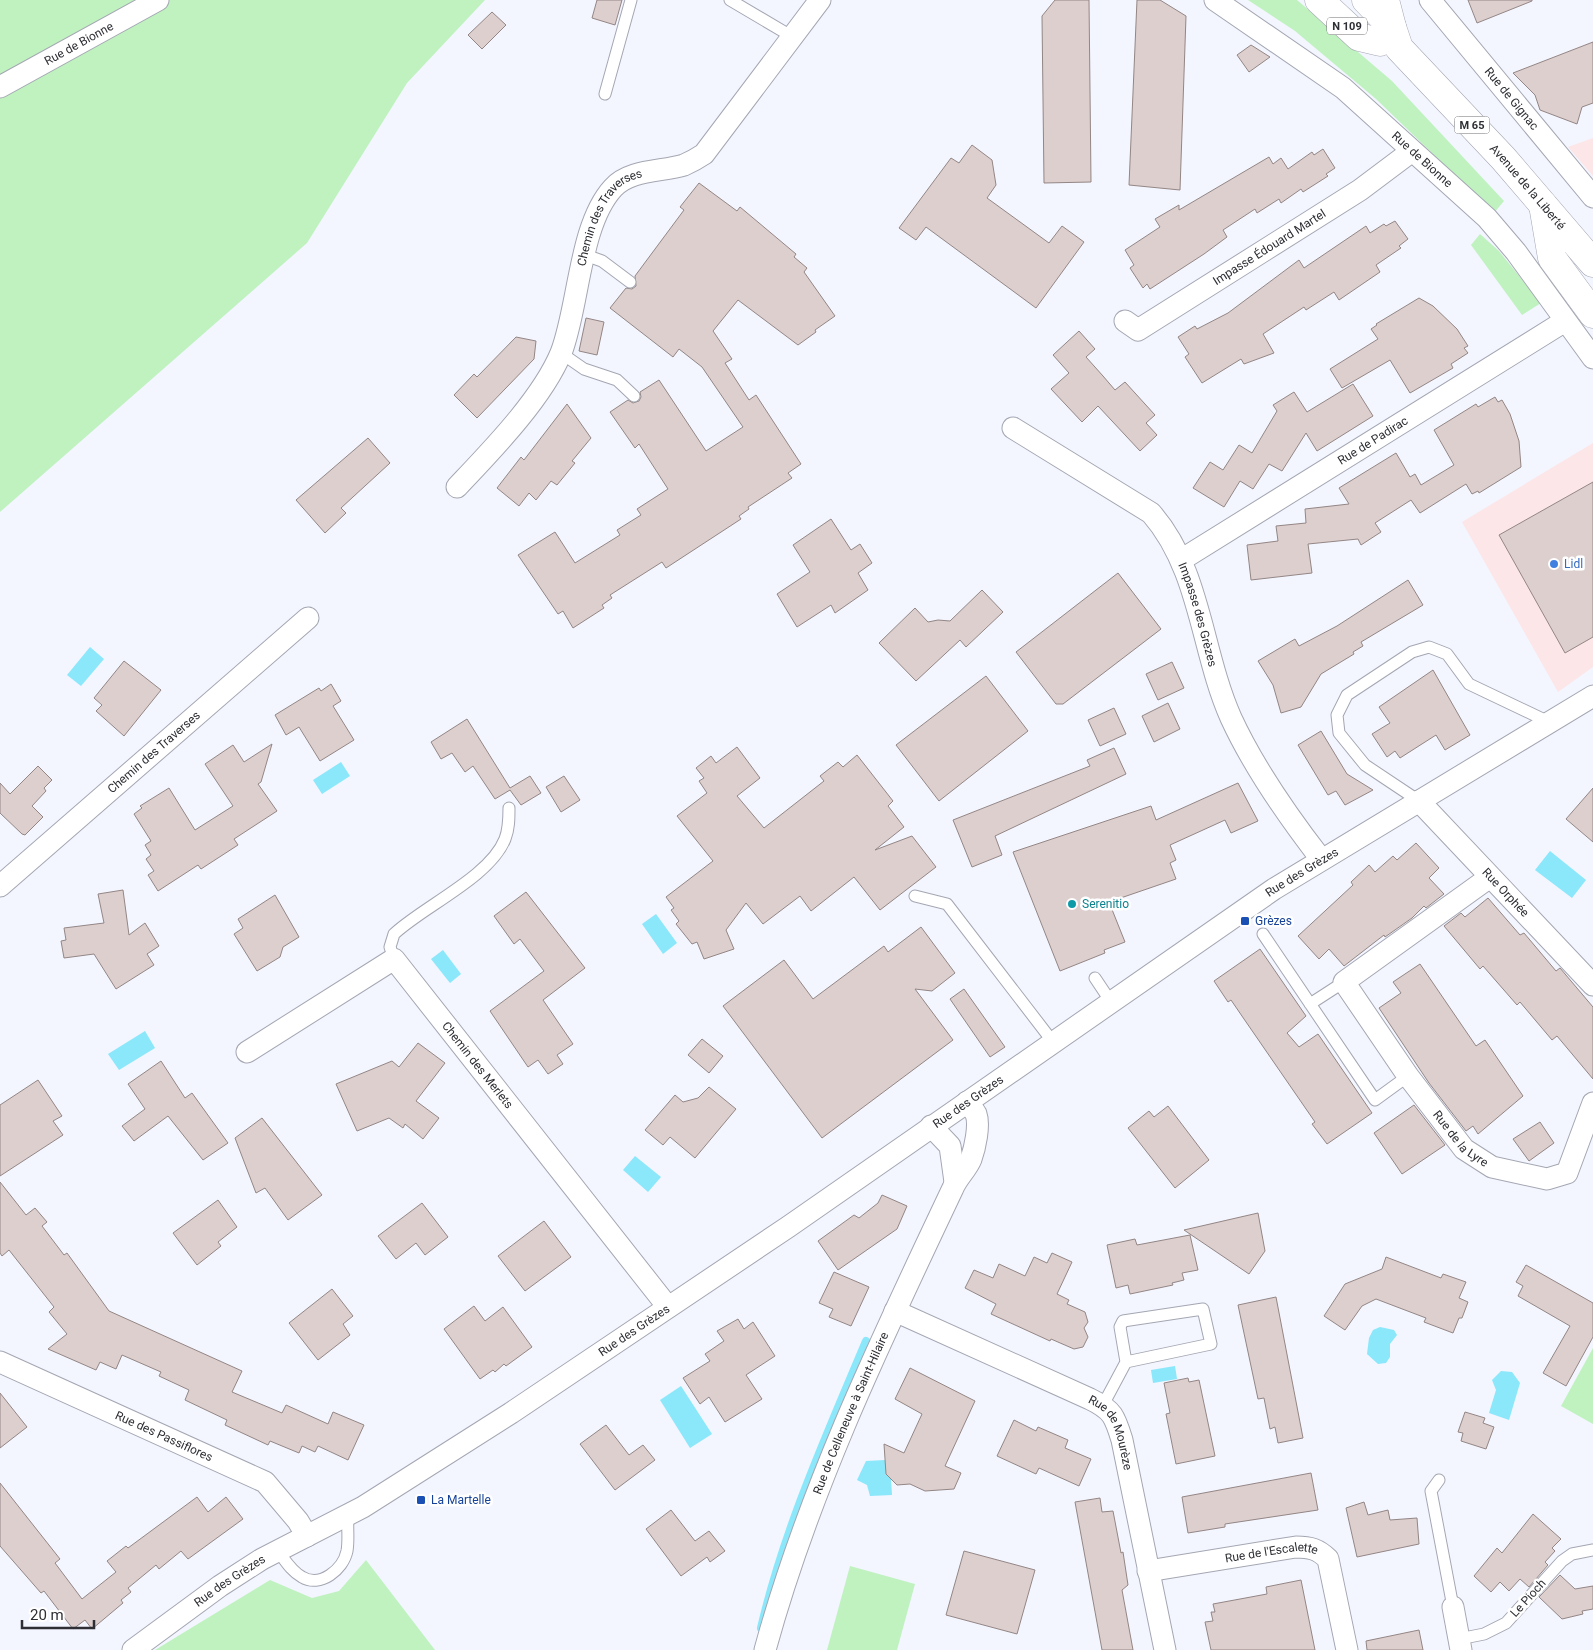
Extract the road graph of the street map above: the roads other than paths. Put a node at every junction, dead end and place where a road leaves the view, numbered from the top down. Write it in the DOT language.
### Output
graph roads {
  1 [pos="158,0"];
  2 [pos="631,0"];
  3 [pos="730,0"];
  4 [pos="820,0"];
  5 [pos="1215,0"];
  6 [pos="1320,0"];
  7 [pos="1335,0"];
  8 [pos="1366,0"];
  9 [pos="1386,0"];
  10 [pos="1430,0"];
  11 [pos="791,36"];
  12 [pos="1390,39"];
  13 [pos="1,88"];
  14 [pos="605,94"];
  15 [pos="1412,151"];
  16 [pos="1593,196"];
  17 [pos="1543,203"];
  18 [pos="584,255"];
  19 [pos="1593,263"];
  20 [pos="630,282"];
  21 [pos="1593,314"];
  22 [pos="1125,321"];
  23 [pos="1565,321"];
  24 [pos="561,353"];
  25 [pos="1593,358"];
  26 [pos="634,396"];
  27 [pos="1013,428"];
  28 [pos="457,487"];
  29 [pos="1180,560"];
  30 [pos="308,618"];
  31 [pos="1593,696"];
  32 [pos="1549,722"];
  33 [pos="1419,801"];
  34 [pos="509,808"];
  35 [pos="1321,859"];
  36 [pos="1490,877"];
  37 [pos="0,886"];
  38 [pos="915,896"];
  39 [pos="1264,934"];
  40 [pos="394,960"];
  41 [pos="1095,978"];
  42 [pos="1344,982"];
  43 [pos="1593,984"];
  44 [pos="1111,1002"];
  45 [pos="1310,1004"];
  46 [pos="1054,1042"];
  47 [pos="247,1052"];
  48 [pos="1408,1076"];
  49 [pos="967,1102"];
  50 [pos="1593,1103"];
  51 [pos="932,1126"];
  52 [pos="955,1182"];
  53 [pos="668,1307"];
  54 [pos="894,1311"];
  55 [pos="0,1362"];
  56 [pos="1126,1362"];
  57 [pos="1103,1405"];
  58 [pos="1439,1480"];
  59 [pos="348,1516"];
  60 [pos="307,1536"];
  61 [pos="1593,1550"];
  62 [pos="278,1551"];
  63 [pos="1148,1571"];
  64 [pos="1453,1607"];
  65 [pos="1460,1644"];
  66 [pos="134,1650"];
  67 [pos="765,1650"];
  68 [pos="1164,1650"];
  69 [pos="1347,1650"];
  1 -- 13 [label="street, Rue de Bionne"];
  2 -- 14 [label="lane"];
  3 -- 11 [label="lane"];
  4 -- 11 [label="street, Chemin des Traverses"];
  5 -- 15 [label="street, Rue de Bionne"];
  6 -- 12 [label="main road, N 109"];
  7 -- 12 [label="main road, Avenue de la Liberté / M 65"];
  8 -- 12 [label="main road, Avenue de la Liberté / M 65"];
  9 -- 12 [label="main road"];
  10 -- 16 [label="street, Rue de Gignac"];
  11 -- 18 [label="street, Chemin des Traverses"];
  12 -- 17 [label="main road, Avenue de la Liberté / M 65"];
  15 -- 22 [label="street, Impasse Édouard Martel"];
  15 -- 23 [label="street, Rue de Bionne"];
  17 -- 19 [label="main road, Avenue de la Liberté / M 65"];
  17 -- 21 [label="main road"];
  18 -- 20 [label="lane"];
  18 -- 24 [label="street, Chemin des Traverses"];
  23 -- 25 [label="street, Rue de Bionne"];
  23 -- 29 [label="street, Rue de Padirac"];
  24 -- 26 [label="lane"];
  24 -- 28 [label="street, Chemin des Traverses"];
  27 -- 29 [label="street, Impasse des Grèzes"];
  29 -- 35 [label="street, Impasse des Grèzes"];
  30 -- 37 [label="street, Chemin des Traverses"];
  31 -- 32 [label="street, Rue des Grèzes"];
  32 -- 33 [label="street, Rue des Grèzes"];
  32 -- 33 [label="lane"];
  33 -- 35 [label="street, Rue des Grèzes"];
  33 -- 36 [label="street, Rue Orphée"];
  34 -- 40 [label="lane"];
  35 -- 44 [label="street, Rue des Grèzes"];
  36 -- 42 [label="street"];
  36 -- 43 [label="street, Rue Orphée"];
  38 -- 46 [label="lane"];
  39 -- 45 [label="lane"];
  40 -- 47 [label="street"];
  40 -- 53 [label="street, Chemin des Merlets"];
  41 -- 44 [label="lane"];
  42 -- 45 [label="lane"];
  42 -- 48 [label="street, Rue de la Lyre"];
  44 -- 46 [label="street, Rue des Grèzes"];
  45 -- 48 [label="lane"];
  46 -- 49 [label="street, Rue des Grèzes"];
  48 -- 50 [label="street, Rue de la Lyre"];
  49 -- 51 [label="street, Rue des Grèzes"];
  49 -- 52 [label="street, Rue de Celleneuve à Saint-Hilaire"];
  51 -- 52 [label="street"];
  51 -- 53 [label="street, Rue des Grèzes"];
  52 -- 54 [label="street, Rue de Celleneuve à Saint-Hilaire"];
  53 -- 59 [label="street, Rue des Grèzes"];
  54 -- 57 [label="street, Rue de Mourèze"];
  54 -- 67 [label="street, Rue de Celleneuve à Saint-Hilaire"];
  55 -- 60 [label="street, Rue des Passiflores"];
  56 -- 56 [label="lane"];
  56 -- 57 [label="lane"];
  57 -- 63 [label="street, Rue de Mourèze"];
  58 -- 64 [label="lane"];
  59 -- 60 [label="street, Rue des Grèzes"];
  59 -- 62 [label="lane, Rue des Grèzes"];
  60 -- 62 [label="street, Rue des Grèzes"];
  61 -- 65 [label="lane, Le Pioch"];
  62 -- 66 [label="street, Rue des Grèzes"];
  63 -- 68 [label="street, Rue de Mourèze"];
  63 -- 69 [label="street, Rue de l'Escalette"];
  64 -- 65 [label="street"];
}
